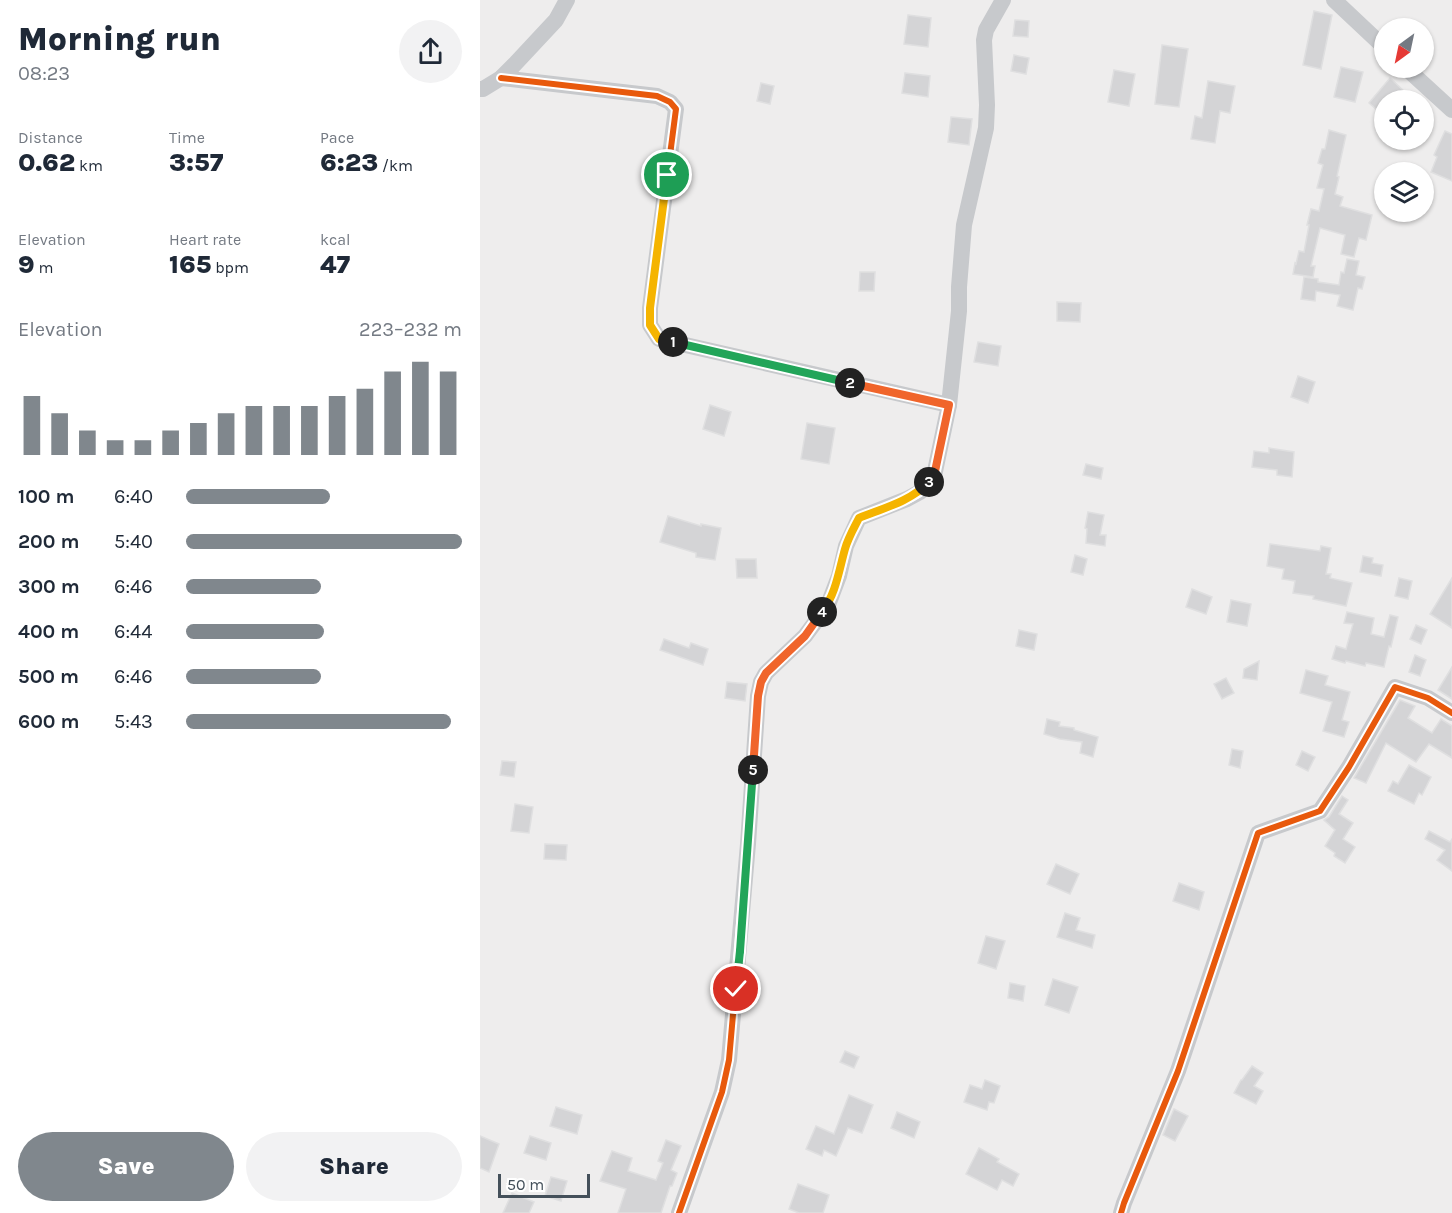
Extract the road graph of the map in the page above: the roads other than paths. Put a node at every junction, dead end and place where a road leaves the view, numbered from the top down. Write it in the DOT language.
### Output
graph roads {
  1 [pos="567,0"];
  2 [pos="1003,0"];
  3 [pos="1334,0"];
  4 [pos="1374,38"];
  5 [pos="501,78"];
  6 [pos="1417,78"];
  7 [pos="480,89"];
  8 [pos="1452,110"];
  9 [pos="949,405"];
  10 [pos="1452,713"];
  11 [pos="679,1213"];
  12 [pos="1121,1213"];
  1 -- 5 [label="street"];
  2 -- 9 [label="street"];
  3 -- 4 [label="street"];
  5 -- 7 [label="street"];
  5 -- 9 [label="street"];
  6 -- 8 [label="street"];
  9 -- 11 [label="street"];
  10 -- 12 [label="street"];
}
